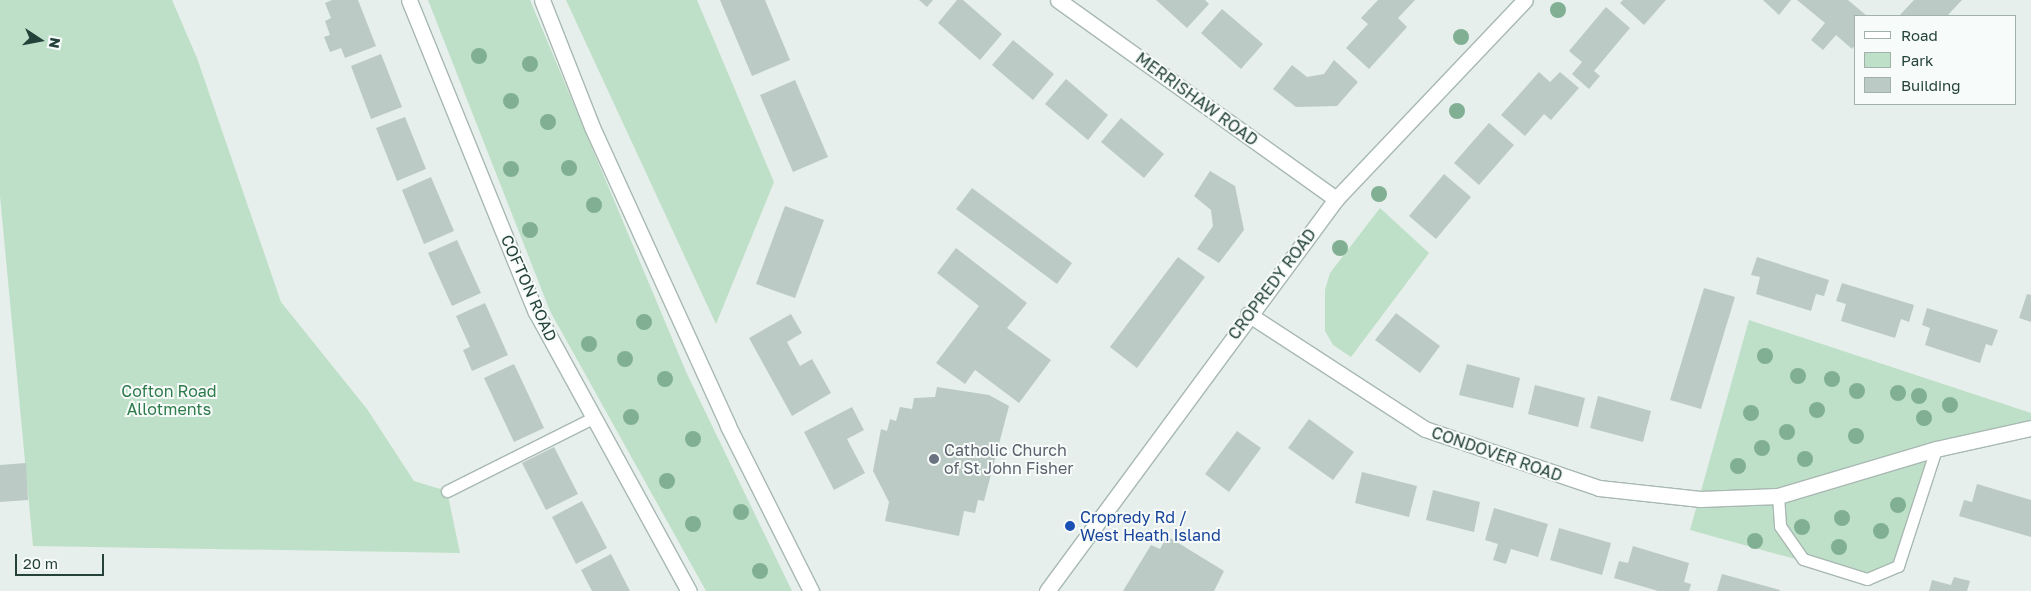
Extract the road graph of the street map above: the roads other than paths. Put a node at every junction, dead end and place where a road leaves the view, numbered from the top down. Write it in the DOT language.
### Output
graph roads {
  1 [pos="409,0"];
  2 [pos="542,0"];
  3 [pos="1058,0"];
  4 [pos="1525,0"];
  5 [pos="1336,199"];
  6 [pos="1248,314"];
  7 [pos="594,417"];
  8 [pos="2031,428"];
  9 [pos="1936,449"];
  10 [pos="447,492"];
  11 [pos="1778,496"];
  12 [pos="689,591"];
  13 [pos="811,591"];
  14 [pos="1047,591"];
  1 -- 7 [label="street, COFTON ROAD"];
  2 -- 13 [label="street"];
  3 -- 5 [label="street, MERRISHAW ROAD"];
  4 -- 5 [label="street, CROPREDY ROAD"];
  5 -- 6 [label="street, CROPREDY ROAD"];
  6 -- 11 [label="street, CONDOVER ROAD"];
  6 -- 14 [label="street, CROPREDY ROAD"];
  7 -- 10 [label="lane"];
  7 -- 12 [label="street, COFTON ROAD"];
  8 -- 9 [label="street, CONDOVER ROAD"];
  9 -- 11 [label="street, CONDOVER ROAD"];
  9 -- 11 [label="lane"];
}
